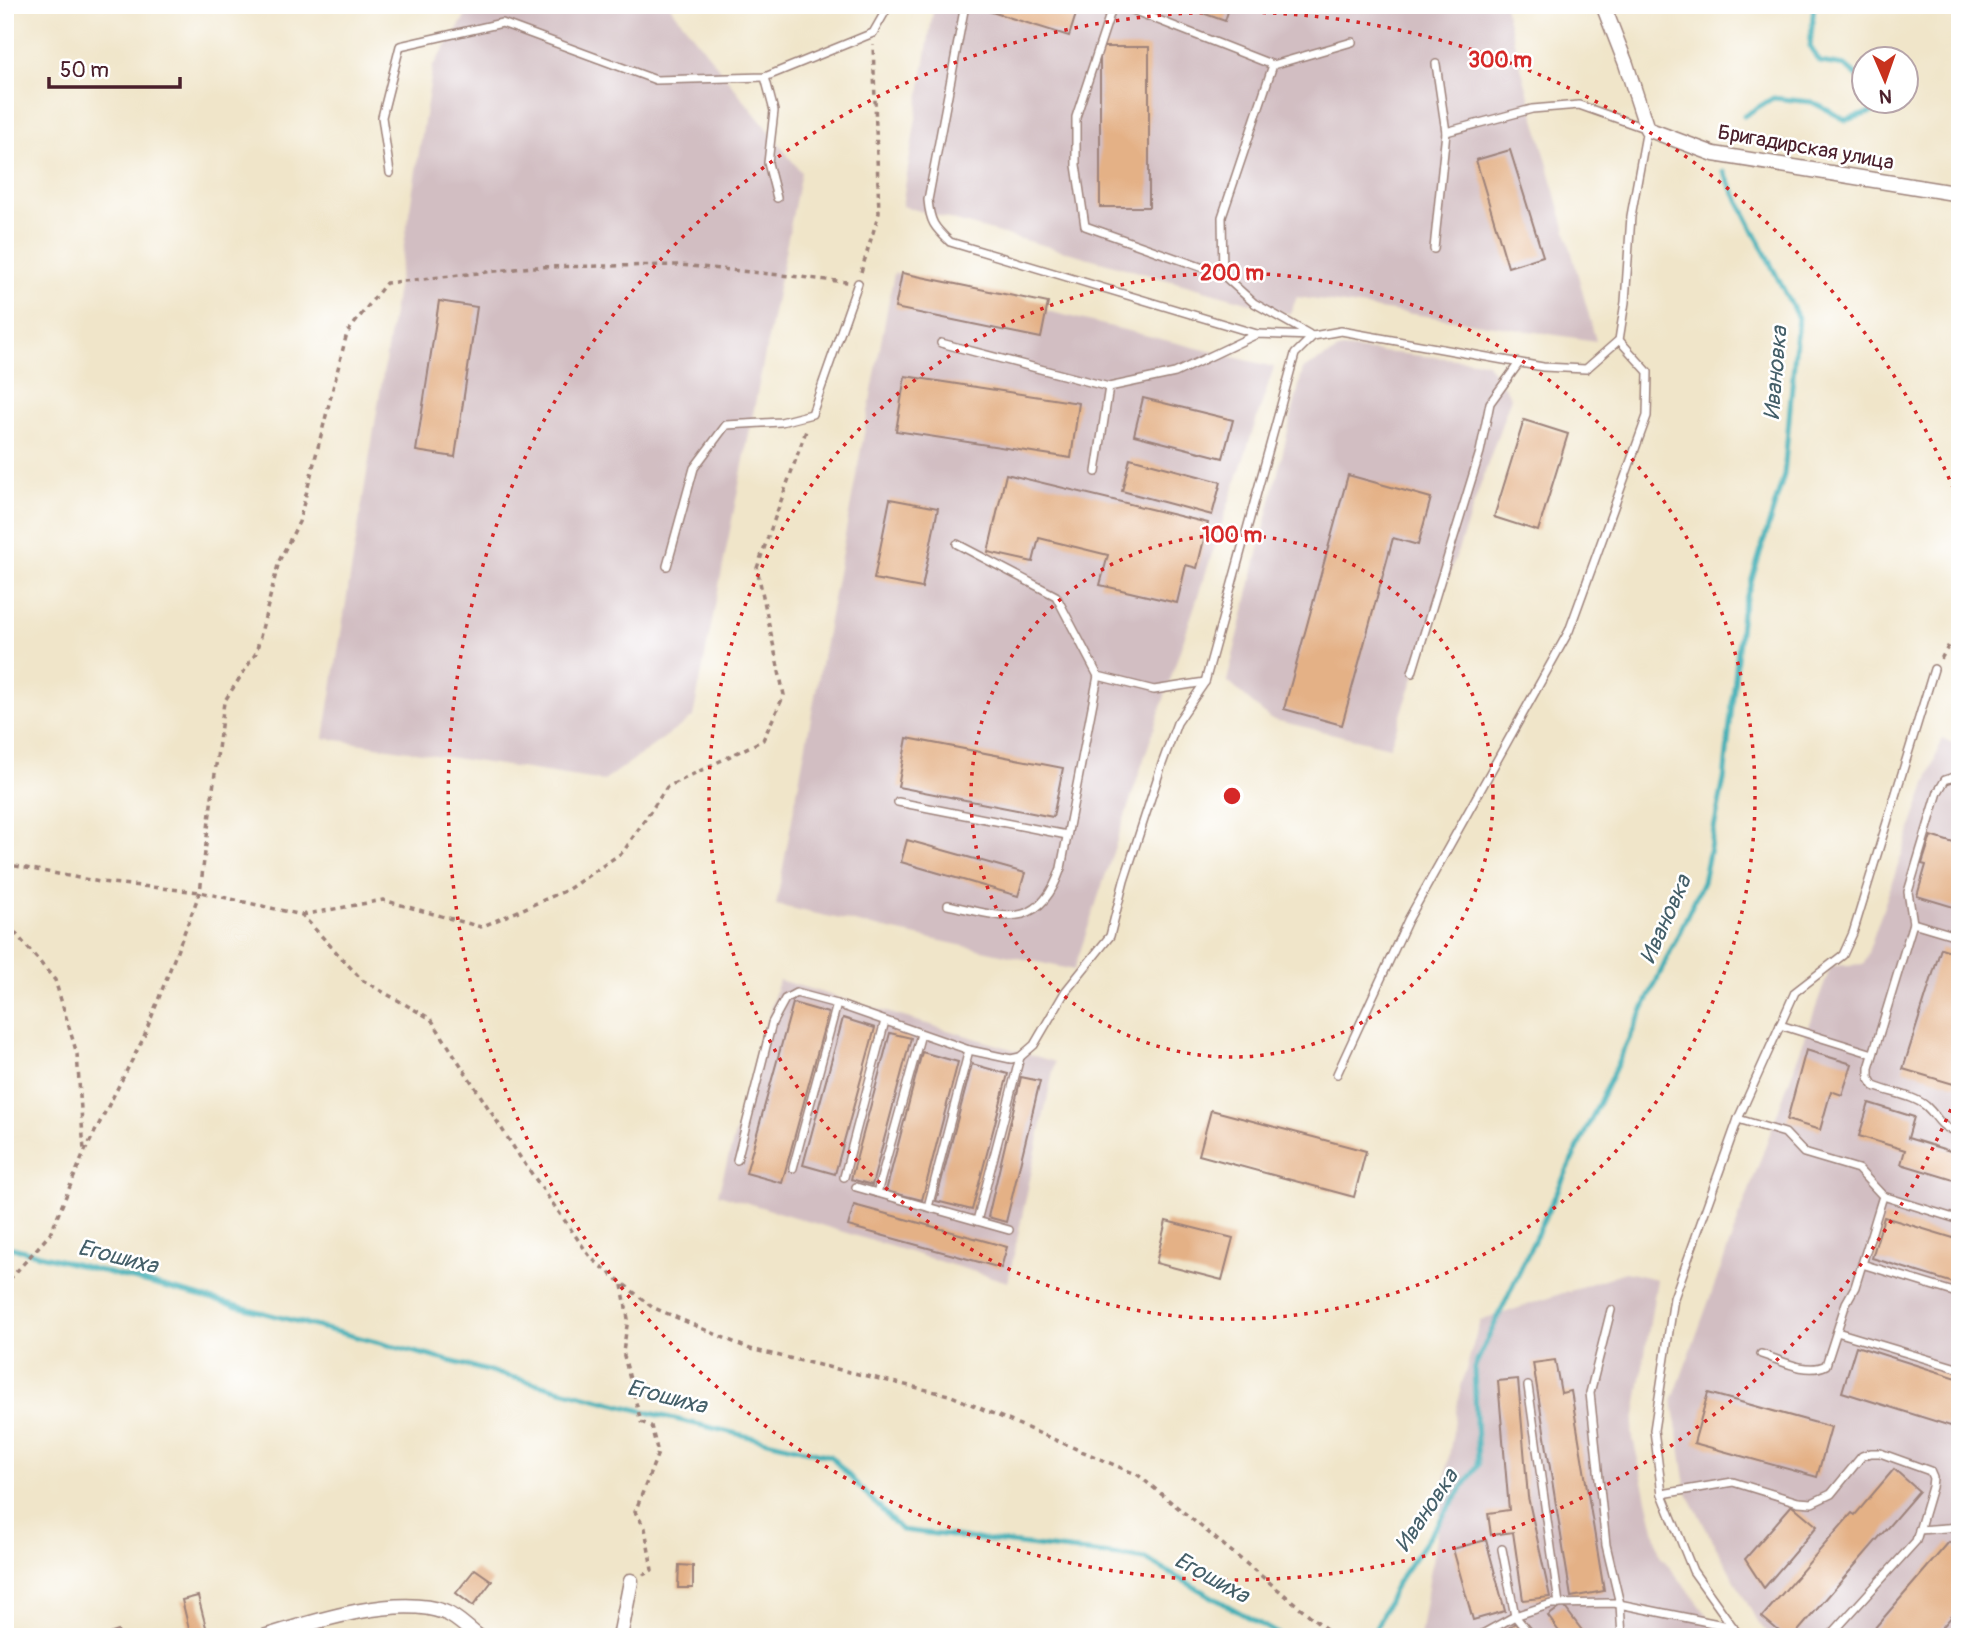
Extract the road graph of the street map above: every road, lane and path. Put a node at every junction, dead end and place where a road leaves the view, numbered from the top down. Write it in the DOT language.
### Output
graph roads {
  1 [pos="889,5"];
  2 [pos="965,5"];
  3 [pos="1112,5"];
  4 [pos="1120,5"];
  5 [pos="1603,5"];
  6 [pos="873,33"];
  7 [pos="1352,42"];
  8 [pos="1436,64"];
  9 [pos="1273,65"];
  10 [pos="765,76"];
  11 [pos="1647,129"];
  12 [pos="1446,132"];
  13 [pos="390,173"];
  14 [pos="1960,194"];
  15 [pos="777,198"];
  16 [pos="1433,249"];
  17 [pos="1223,275"];
  18 [pos="858,283"];
  19 [pos="1257,334"];
  20 [pos="1312,336"];
  21 [pos="1619,340"];
  22 [pos="941,343"];
  23 [pos="1518,363"];
  24 [pos="1109,387"];
  25 [pos="812,414"];
  26 [pos="1096,472"];
  27 [pos="957,544"];
  28 [pos="667,566"];
  29 [pos="1960,637"];
  30 [pos="1934,669"];
  31 [pos="1412,673"];
  32 [pos="1098,676"];
  33 [pos="1205,682"];
  34 [pos="1960,775"];
  35 [pos="898,802"];
  36 [pos="1067,835"];
  37 [pos="5,864"];
  38 [pos="200,892"];
  39 [pos="948,905"];
  40 [pos="302,915"];
  41 [pos="1913,923"];
  42 [pos="1960,937"];
  43 [pos="837,1004"];
  44 [pos="885,1021"];
  45 [pos="1780,1025"];
  46 [pos="921,1034"];
  47 [pos="969,1050"];
  48 [pos="1873,1054"];
  49 [pos="1020,1057"];
  50 [pos="1337,1074"];
  51 [pos="1738,1119"];
  52 [pos="1960,1133"];
  53 [pos="84,1153"];
  54 [pos="737,1160"];
  55 [pos="793,1168"];
  56 [pos="844,1177"];
  57 [pos="856,1187"];
  58 [pos="877,1193"];
  59 [pos="1883,1196"];
  60 [pos="928,1207"];
  61 [pos="977,1220"];
  62 [pos="1960,1220"];
  63 [pos="1009,1230"];
  64 [pos="1862,1264"];
  65 [pos="622,1282"];
  66 [pos="1960,1294"];
  67 [pos="5,1299"];
  68 [pos="1611,1310"];
  69 [pos="1837,1332"];
  70 [pos="1761,1354"];
  71 [pos="1960,1369"];
  72 [pos="1528,1386"];
  73 [pos="1662,1494"];
  74 [pos="1960,1527"];
  75 [pos="1919,1530"];
  76 [pos="1502,1549"];
  77 [pos="631,1581"];
  78 [pos="1559,1604"];
  79 [pos="1620,1604"];
  80 [pos="1515,1616"];
  81 [pos="1733,1627"];
  82 [pos="1483,1636"];
  83 [pos="264,1637"];
  84 [pos="479,1637"];
  85 [pos="620,1637"];
  86 [pos="1336,1637"];
  87 [pos="1532,1637"];
  88 [pos="1622,1637"];
  89 [pos="1740,1637"];
  90 [pos="1829,1637"];
  1 -- 6 [label="lane"];
  2 -- 19 [label="lane"];
  3 -- 17 [label="lane"];
  4 -- 9 [label="lane"];
  5 -- 11 [label="street"];
  6 -- 10 [label="lane"];
  6 -- 18 [label="path"];
  7 -- 9 [label="lane"];
  8 -- 12 [label="lane"];
  9 -- 17 [label="lane"];
  10 -- 13 [label="lane"];
  10 -- 15 [label="lane"];
  11 -- 12 [label="lane"];
  11 -- 14 [label="street, Бригадирская улица"];
  11 -- 21 [label="lane"];
  12 -- 16 [label="lane"];
  17 -- 20 [label="lane"];
  18 -- 25 [label="lane"];
  18 -- 38 [label="path"];
  19 -- 20 [label="lane"];
  19 -- 24 [label="lane"];
  20 -- 23 [label="lane"];
  20 -- 33 [label="lane"];
  21 -- 23 [label="lane"];
  21 -- 50 [label="lane"];
  22 -- 24 [label="lane"];
  23 -- 31 [label="lane"];
  24 -- 26 [label="lane"];
  25 -- 28 [label="lane"];
  25 -- 40 [label="path"];
  27 -- 32 [label="lane"];
  29 -- 30 [label="path"];
  30 -- 45 [label="lane"];
  32 -- 33 [label="lane"];
  32 -- 36 [label="lane"];
  33 -- 49 [label="lane"];
  34 -- 41 [label="lane"];
  35 -- 36 [label="lane"];
  36 -- 39 [label="lane"];
  37 -- 38 [label="path"];
  37 -- 53 [label="path"];
  38 -- 40 [label="path"];
  38 -- 53 [label="path"];
  40 -- 65 [label="path"];
  41 -- 42 [label="lane"];
  41 -- 48 [label="lane"];
  43 -- 44 [label="lane"];
  43 -- 54 [label="lane"];
  43 -- 55 [label="lane"];
  44 -- 46 [label="lane"];
  44 -- 56 [label="lane"];
  45 -- 48 [label="lane"];
  45 -- 51 [label="lane"];
  46 -- 47 [label="lane"];
  46 -- 58 [label="lane"];
  47 -- 49 [label="lane"];
  47 -- 60 [label="lane"];
  48 -- 52 [label="lane"];
  49 -- 61 [label="lane"];
  51 -- 59 [label="lane"];
  51 -- 73 [label="lane"];
  53 -- 67 [label="path"];
  57 -- 58 [label="lane"];
  58 -- 60 [label="lane"];
  59 -- 62 [label="lane"];
  59 -- 64 [label="lane"];
  60 -- 61 [label="lane"];
  61 -- 63 [label="lane"];
  64 -- 66 [label="lane"];
  64 -- 69 [label="lane"];
  65 -- 77 [label="path"];
  65 -- 86 [label="path"];
  68 -- 79 [label="lane"];
  69 -- 70 [label="lane"];
  69 -- 71 [label="lane"];
  72 -- 78 [label="lane"];
  73 -- 75 [label="lane"];
  73 -- 81 [label="lane"];
  74 -- 75 [label="lane"];
  75 -- 90 [label="lane"];
  76 -- 80 [label="lane"];
  77 -- 85 [label="street"];
  78 -- 79 [label="lane"];
  78 -- 80 [label="lane"];
  79 -- 81 [label="lane"];
  79 -- 88 [label="lane"];
  80 -- 82 [label="lane"];
  80 -- 87 [label="lane"];
  81 -- 89 [label="lane"];
  83 -- 84 [label="street"];
}
